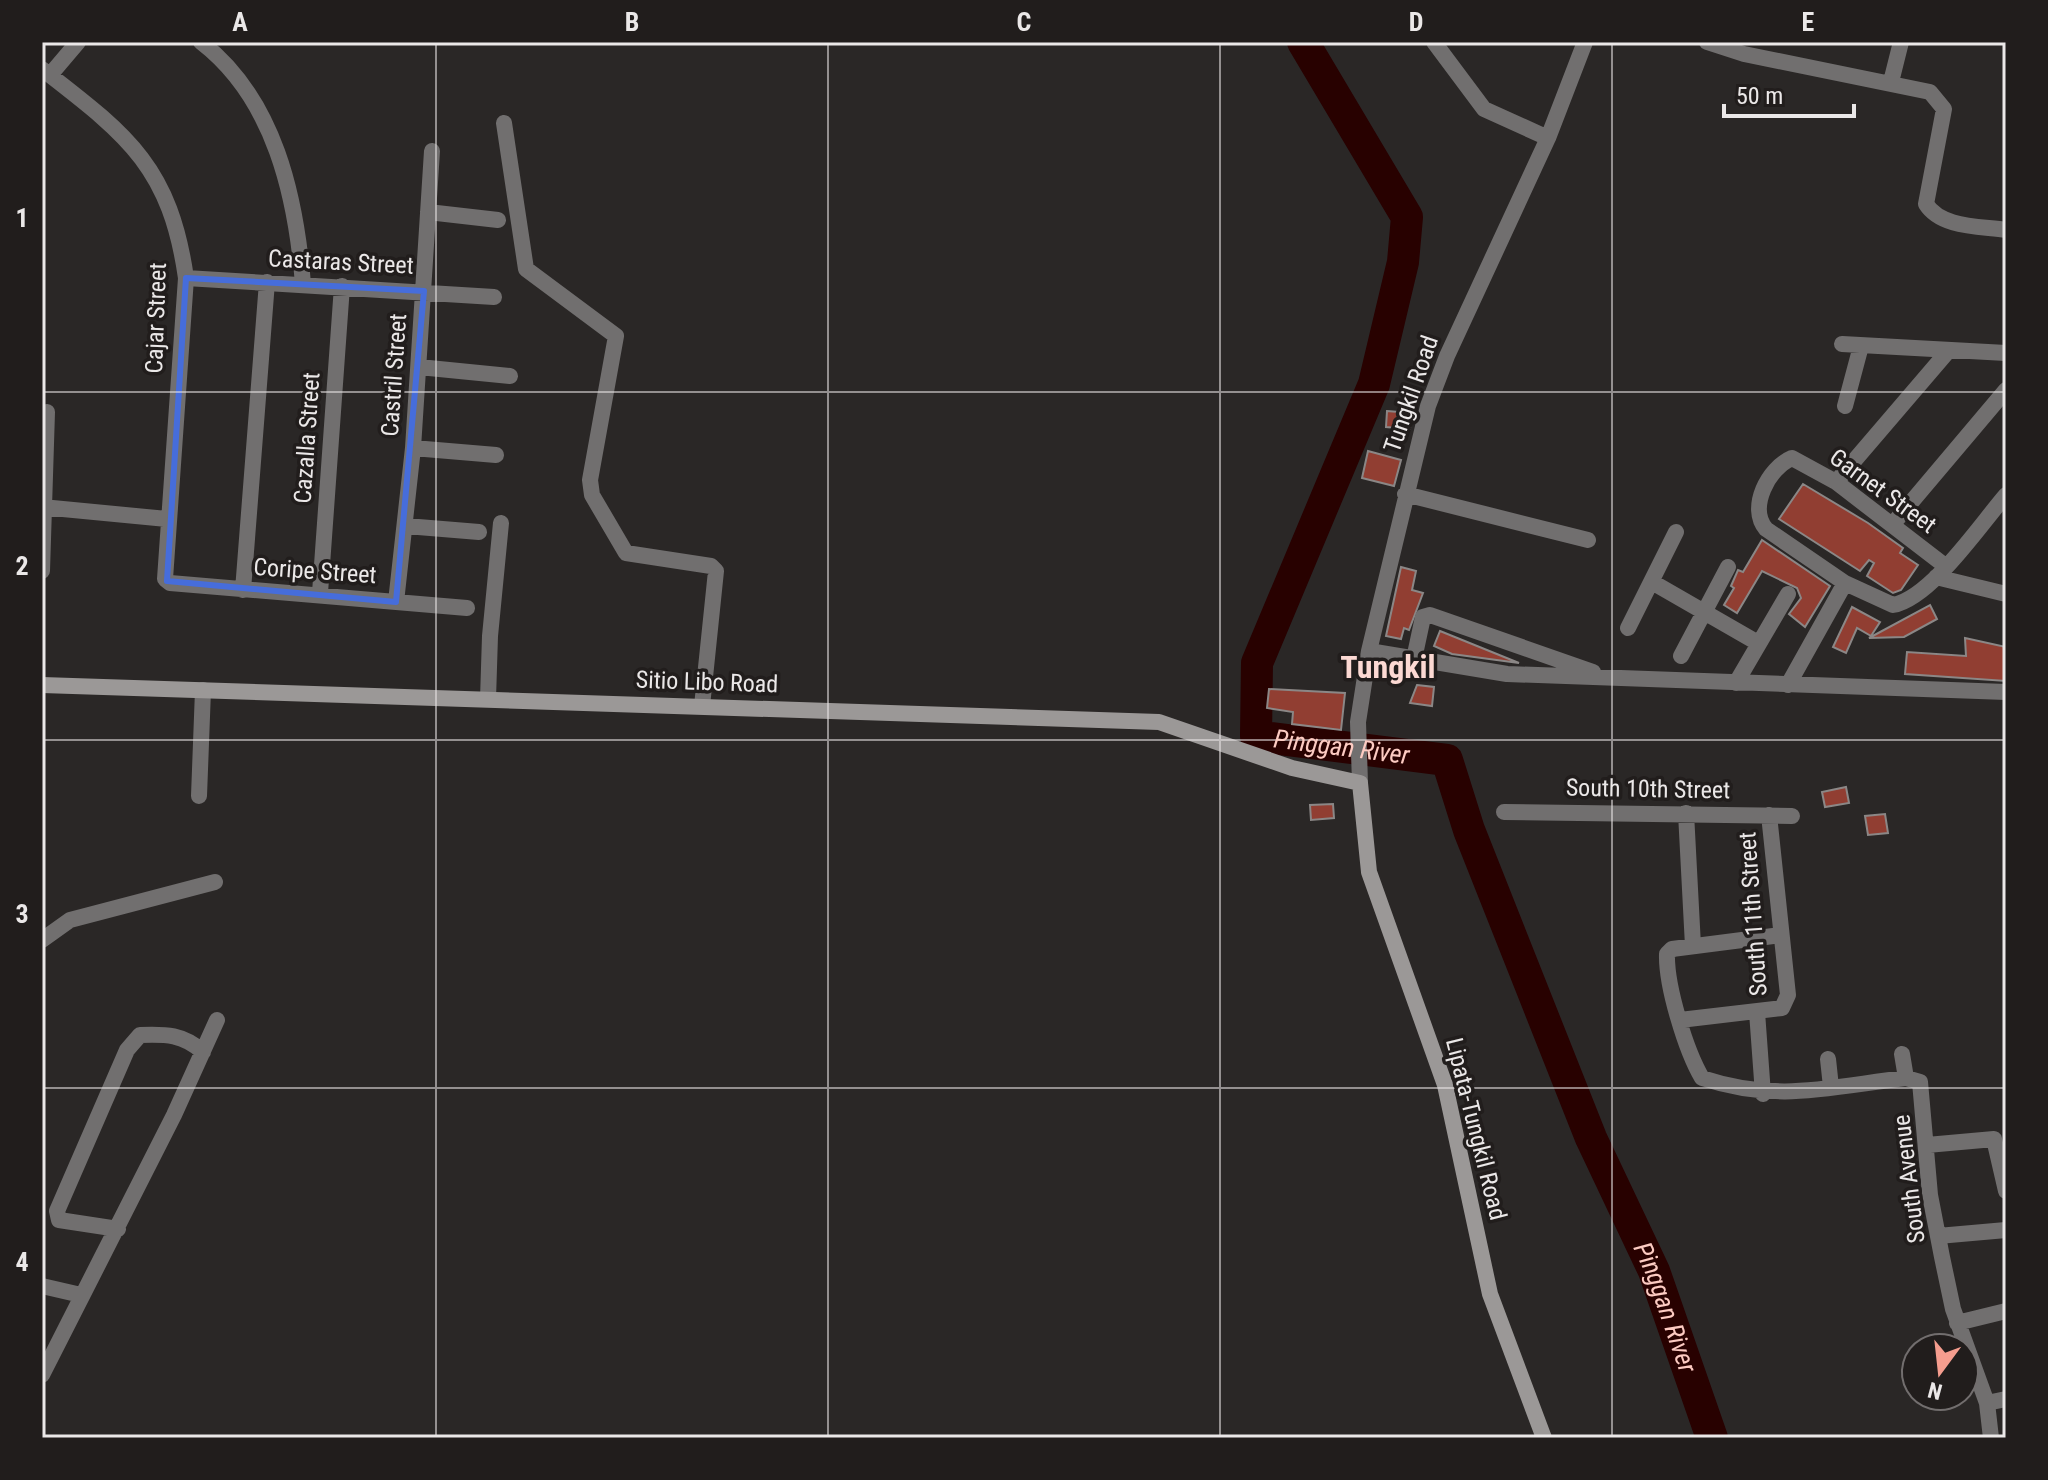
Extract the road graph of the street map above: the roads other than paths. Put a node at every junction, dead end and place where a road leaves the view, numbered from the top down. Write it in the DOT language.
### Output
graph roads {
  1 [pos="78,42"];
  2 [pos="1434,42"];
  3 [pos="1585,42"];
  4 [pos="1707,42"];
  5 [pos="1901,42"];
  6 [pos="208,44"];
  7 [pos="46,72"];
  8 [pos="1891,82"];
  9 [pos="504,123"];
  10 [pos="1548,138"];
  11 [pos="432,151"];
  12 [pos="428,212"];
  13 [pos="498,220"];
  14 [pos="2006,230"];
  15 [pos="186,278"];
  16 [pos="267,282"];
  17 [pos="303,284"];
  18 [pos="342,286"];
  19 [pos="424,291"];
  20 [pos="494,297"];
  21 [pos="1842,344"];
  22 [pos="1861,346"];
  23 [pos="1949,350"];
  24 [pos="2006,353"];
  25 [pos="419,367"];
  26 [pos="510,376"];
  27 [pos="2006,390"];
  28 [pos="1845,406"];
  29 [pos="47,412"];
  30 [pos="413,448"];
  31 [pos="496,455"];
  32 [pos="1836,482"];
  33 [pos="1405,494"];
  34 [pos="2006,495"];
  35 [pos="43,507"];
  36 [pos="167,519"];
  37 [pos="501,523"];
  38 [pos="1892,525"];
  39 [pos="406,526"];
  40 [pos="479,532"];
  41 [pos="1676,532"];
  42 [pos="1588,540"];
  43 [pos="1728,567"];
  44 [pos="42,571"];
  45 [pos="1940,571"];
  46 [pos="163,575"];
  47 [pos="1652,582"];
  48 [pos="1845,583"];
  49 [pos="243,590"];
  50 [pos="320,593"];
  51 [pos="1788,594"];
  52 [pos="2006,594"];
  53 [pos="396,602"];
  54 [pos="467,608"];
  55 [pos="1706,610"];
  56 [pos="1628,628"];
  57 [pos="1758,643"];
  58 [pos="1369,651"];
  59 [pos="1681,656"];
  60 [pos="1414,659"];
  61 [pos="1610,679"];
  62 [pos="1736,683"];
  63 [pos="42,685"];
  64 [pos="1788,685"];
  65 [pos="203,690"];
  66 [pos="2006,692"];
  67 [pos="488,699"];
  68 [pos="702,706"];
  69 [pos="1360,776"];
  70 [pos="199,796"];
  71 [pos="1504,812"];
  72 [pos="1686,813"];
  73 [pos="1769,815"];
  74 [pos="1792,816"];
  75 [pos="215,882"];
  76 [pos="1781,935"];
  77 [pos="42,940"];
  78 [pos="1693,946"];
  79 [pos="1757,1012"];
  80 [pos="217,1020"];
  81 [pos="1680,1020"];
  82 [pos="203,1052"];
  83 [pos="1902,1054"];
  84 [pos="1828,1059"];
  85 [pos="1906,1078"];
  86 [pos="1831,1087"];
  87 [pos="1763,1094"];
  88 [pos="1927,1145"];
  89 [pos="2006,1191"];
  90 [pos="118,1229"];
  91 [pos="2006,1230"];
  92 [pos="1938,1236"];
  93 [pos="42,1286"];
  94 [pos="81,1295"];
  95 [pos="2006,1311"];
  96 [pos="1957,1323"];
  97 [pos="43,1372"];
  98 [pos="2006,1399"];
  99 [pos="1987,1403"];
  100 [pos="1544,1438"];
  101 [pos="1991,1438"];
  1 -- 7 [label="street"];
  2 -- 10 [label="street"];
  3 -- 10 [label="street, Tungkil Road"];
  4 -- 8 [label="street"];
  5 -- 8 [label="street"];
  6 -- 17 [label="street"];
  7 -- 15 [label="street, Cajar Street"];
  8 -- 14 [label="street"];
  9 -- 68 [label="street"];
  10 -- 33 [label="street, Tungkil Road"];
  11 -- 12 [label="street, Castril Street"];
  12 -- 13 [label="street"];
  12 -- 19 [label="street, Castril Street"];
  15 -- 16 [label="street, Castaras Street"];
  15 -- 36 [label="street, Cajar Street"];
  16 -- 17 [label="street, Castaras Street"];
  16 -- 49 [label="street"];
  17 -- 18 [label="street, Castaras Street"];
  18 -- 19 [label="street, Castaras Street"];
  18 -- 50 [label="street, Cazalla Street"];
  19 -- 20 [label="street, Castaras Street"];
  19 -- 25 [label="street, Castril Street"];
  21 -- 22 [label="street"];
  22 -- 23 [label="street"];
  22 -- 28 [label="street"];
  23 -- 24 [label="street"];
  23 -- 32 [label="street"];
  25 -- 26 [label="street"];
  25 -- 30 [label="street, Castril Street"];
  27 -- 38 [label="street"];
  29 -- 35 [label="street"];
  30 -- 31 [label="street"];
  30 -- 39 [label="street, Castril Street"];
  32 -- 38 [label="street, Garnet Street"];
  32 -- 48 [label="street, Garnet Street"];
  33 -- 42 [label="street"];
  33 -- 58 [label="street, Tungkil Road"];
  34 -- 45 [label="street"];
  35 -- 36 [label="street"];
  35 -- 44 [label="street"];
  36 -- 46 [label="street, Cajar Street"];
  37 -- 67 [label="street"];
  38 -- 45 [label="street, Garnet Street"];
  39 -- 40 [label="street"];
  39 -- 53 [label="street, Castril Street"];
  41 -- 47 [label="street"];
  43 -- 55 [label="street"];
  45 -- 48 [label="street"];
  45 -- 52 [label="street"];
  46 -- 49 [label="street, Coripe Street"];
  47 -- 55 [label="street"];
  47 -- 56 [label="street"];
  48 -- 64 [label="street"];
  49 -- 50 [label="street, Coripe Street"];
  50 -- 53 [label="street, Coripe Street"];
  51 -- 57 [label="street"];
  53 -- 54 [label="street, Coripe Street"];
  55 -- 57 [label="street"];
  55 -- 59 [label="street"];
  57 -- 62 [label="street"];
  58 -- 60 [label="street"];
  58 -- 69 [label="street, Tungkil Road"];
  60 -- 61 [label="street"];
  60 -- 61 [label="street"];
  61 -- 62 [label="street"];
  62 -- 64 [label="street"];
  63 -- 65 [label="street, Sitio Libo Road"];
  64 -- 66 [label="street"];
  65 -- 67 [label="street, Sitio Libo Road"];
  65 -- 70 [label="street"];
  67 -- 68 [label="street, Sitio Libo Road"];
  68 -- 69 [label="street, Sitio Libo Road"];
  69 -- 100 [label="street, Lipata-Tungkil Road"];
  71 -- 72 [label="street, South 10th Street"];
  72 -- 73 [label="street, South 10th Street"];
  72 -- 78 [label="street"];
  73 -- 74 [label="street, South 10th Street"];
  73 -- 76 [label="street, South 11th Street"];
  75 -- 77 [label="street"];
  76 -- 78 [label="street"];
  76 -- 79 [label="street, South 11th Street"];
  78 -- 81 [label="street"];
  79 -- 81 [label="street"];
  79 -- 87 [label="street"];
  80 -- 82 [label="street"];
  81 -- 87 [label="street, South Avenue"];
  82 -- 90 [label="street"];
  82 -- 90 [label="street"];
  83 -- 85 [label="street"];
  84 -- 86 [label="street"];
  85 -- 86 [label="street, South Avenue"];
  85 -- 88 [label="street, South Avenue"];
  86 -- 87 [label="street, South Avenue"];
  88 -- 89 [label="street"];
  88 -- 92 [label="street, South Avenue"];
  90 -- 94 [label="street"];
  91 -- 92 [label="street"];
  92 -- 96 [label="street, South Avenue"];
  93 -- 94 [label="street"];
  94 -- 97 [label="street"];
  95 -- 96 [label="street"];
  96 -- 99 [label="street, South Avenue"];
  98 -- 99 [label="street"];
  99 -- 101 [label="street, South Avenue"];
}
